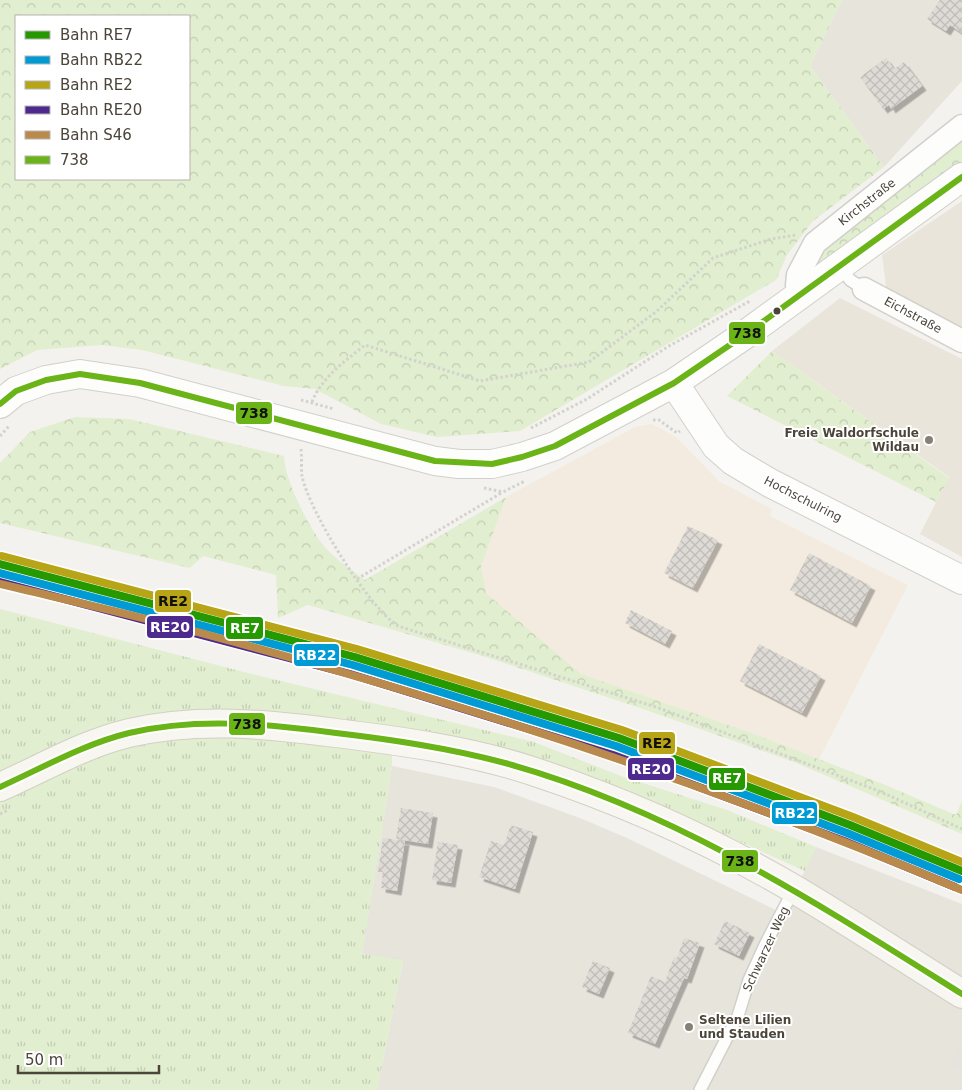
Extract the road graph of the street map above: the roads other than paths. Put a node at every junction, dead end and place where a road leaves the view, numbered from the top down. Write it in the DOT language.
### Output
graph roads {
  1 [pos="962,126"];
  2 [pos="962,177"];
  3 [pos="840,266"];
  4 [pos="864,289"];
  5 [pos="802,293"];
  6 [pos="962,341"];
  7 [pos="674,383"];
  8 [pos="6,413"];
  9 [pos="962,580"];
  10 [pos="7,797"];
  11 [pos="794,889"];
  12 [pos="962,994"];
  13 [pos="700,1090"];
  1 -- 5 [label="street, Kirchstraße"];
  2 -- 3 [label="street"];
  3 -- 4 [label="lane"];
  3 -- 5 [label="street"];
  4 -- 6 [label="street, Eichstraße"];
  5 -- 7 [label="street"];
  7 -- 8 [label="street"];
  7 -- 9 [label="street, Hochschulring"];
  10 -- 11 [label="main road"];
  11 -- 12 [label="main road"];
  11 -- 13 [label="lane, Schwarzer Weg"];
}
